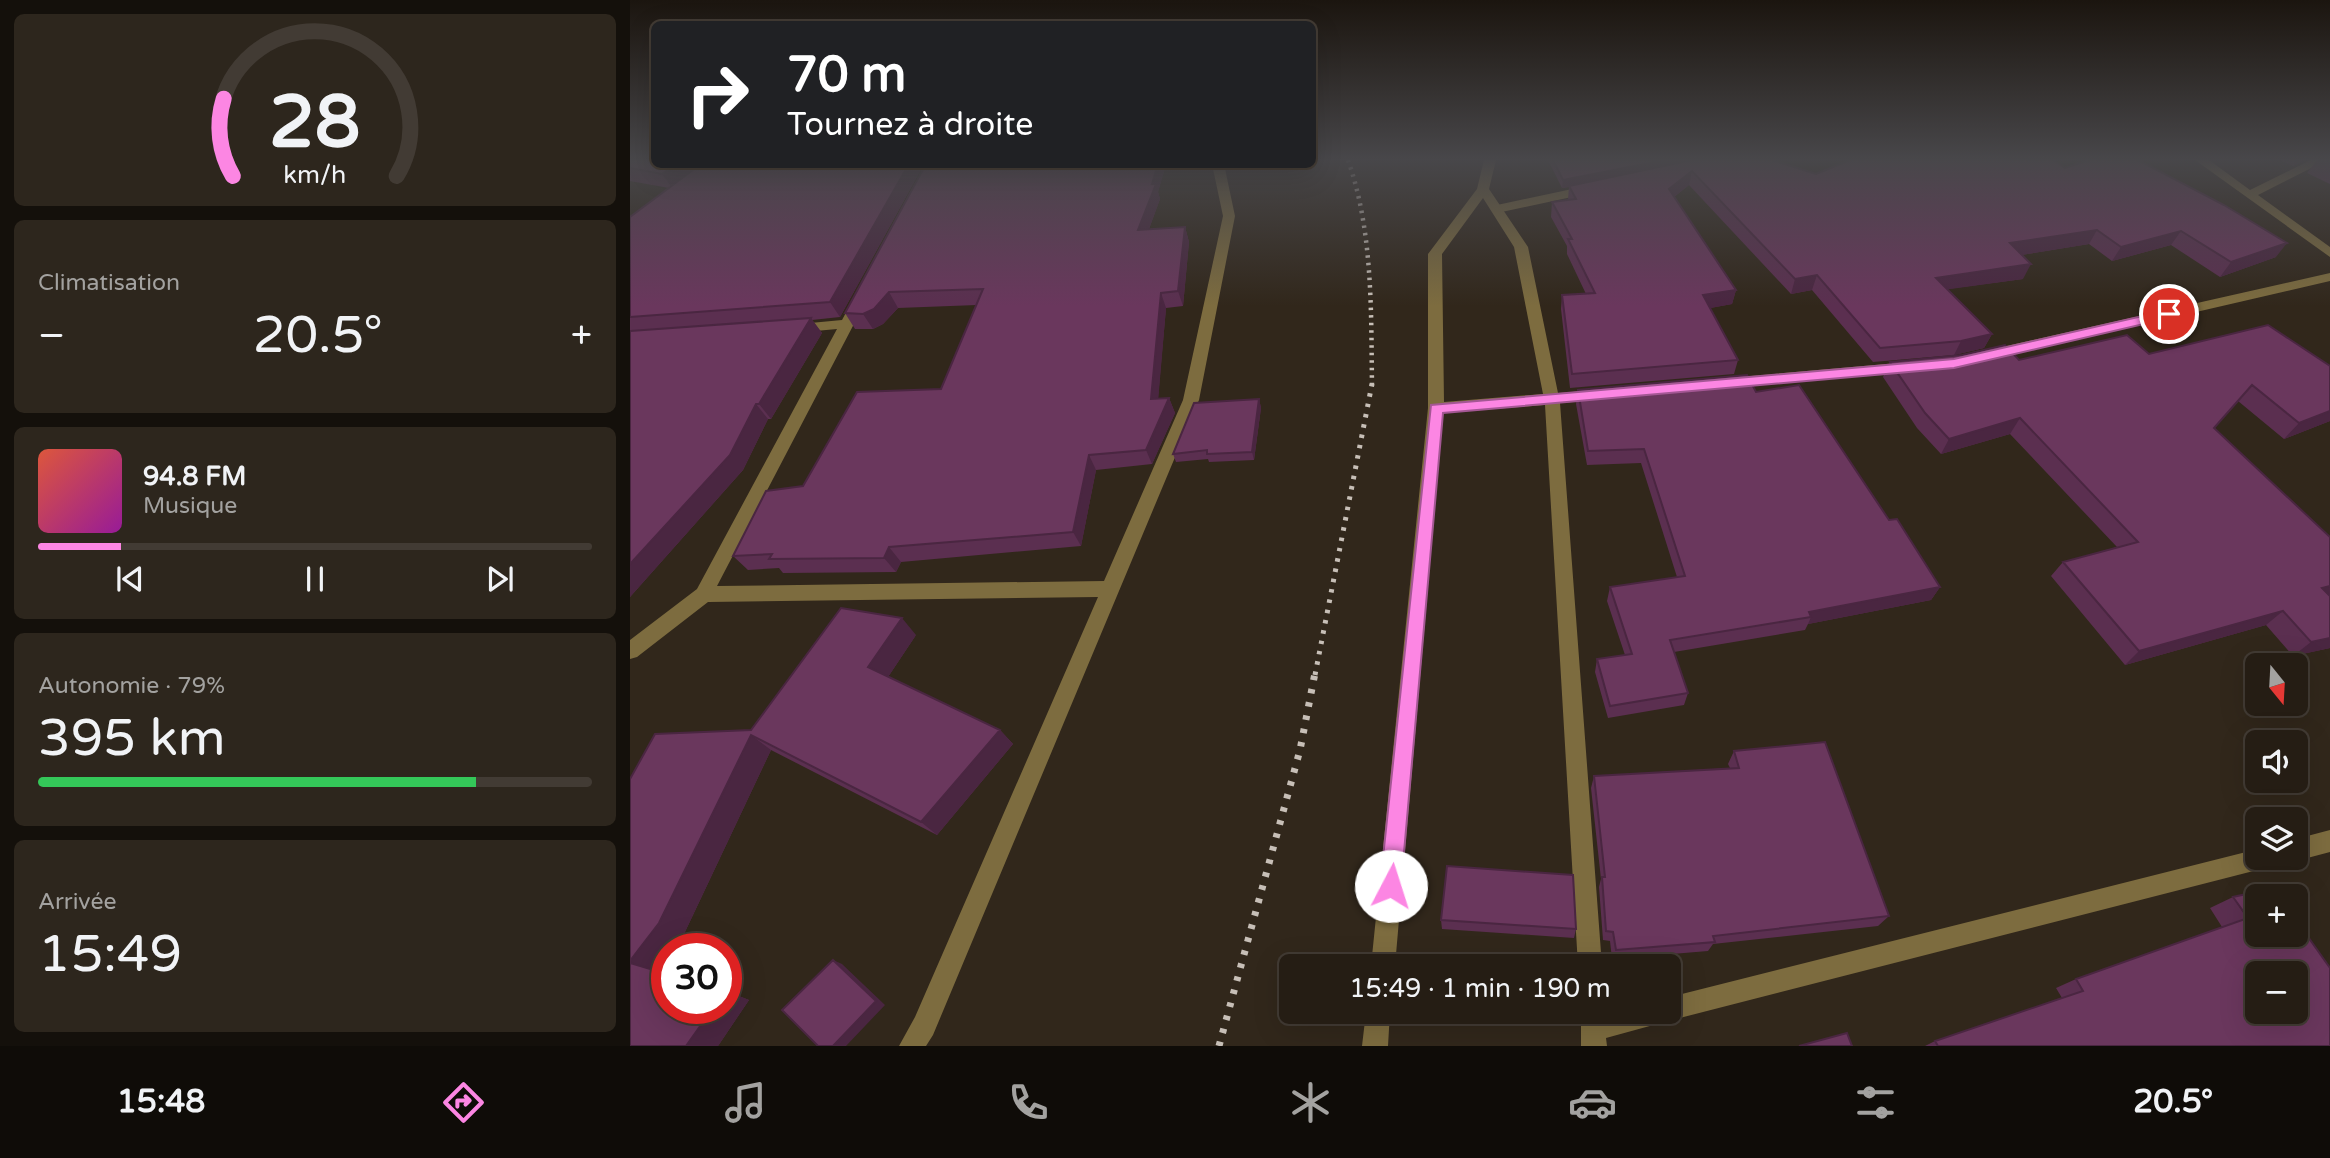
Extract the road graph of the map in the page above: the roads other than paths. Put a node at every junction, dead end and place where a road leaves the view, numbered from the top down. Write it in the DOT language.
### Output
graph roads {
  1 [pos="1227,209"];
  2 [pos="1468,209"];
  3 [pos="1497,209"];
  4 [pos="2268,209"];
  5 [pos="2330,253"];
  6 [pos="2330,277"];
  7 [pos="866,288"];
  8 [pos="846,324"];
  9 [pos="779,329"];
  10 [pos="1968,360"];
  11 [pos="1926,366"];
  12 [pos="1718,384"];
  13 [pos="1621,393"];
  14 [pos="1552,399"];
  15 [pos="1436,408"];
  16 [pos="1111,589"];
  17 [pos="704,594"];
  18 [pos="630,651"];
  19 [pos="2330,841"];
  20 [pos="2308,847"];
  21 [pos="2245,863"];
  22 [pos="1384,954"];
  23 [pos="1589,954"];
  24 [pos="1681,1006"];
  25 [pos="1377,1024"];
  26 [pos="912,1046"];
  27 [pos="1375,1046"];
  1 -- 16 [label="street"];
  2 -- 15 [label="street"];
  3 -- 14 [label="street"];
  4 -- 5 [label="street"];
  6 -- 10 [label="street"];
  7 -- 8 [label="street"];
  8 -- 9 [label="street"];
  8 -- 17 [label="street"];
  11 -- 12 [label="street"];
  13 -- 14 [label="street"];
  14 -- 15 [label="street"];
  14 -- 23 [label="street"];
  15 -- 22 [label="street"];
  16 -- 17 [label="street"];
  16 -- 26 [label="street"];
  17 -- 18 [label="street"];
  19 -- 20 [label="street"];
  21 -- 24 [label="street"];
  25 -- 27 [label="street"];
}
